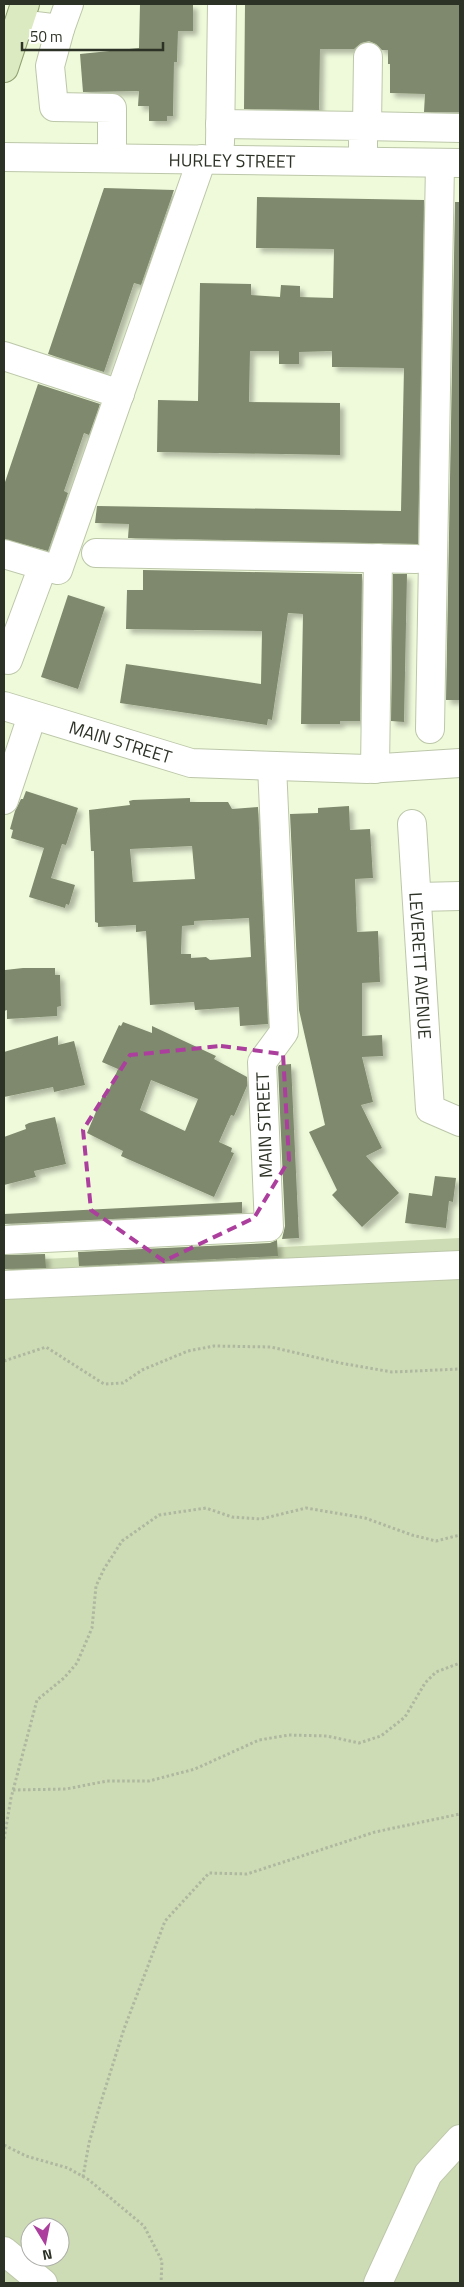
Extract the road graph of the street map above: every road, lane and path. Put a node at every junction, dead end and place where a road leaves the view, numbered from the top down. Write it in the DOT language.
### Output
graph roads {
  1 [pos="222,4"];
  2 [pos="22,14"];
  3 [pos="64,16"];
  4 [pos="368,57"];
  5 [pos="4,68"];
  6 [pos="220,124"];
  7 [pos="365,126"];
  8 [pos="460,128"];
  9 [pos="4,157"];
  10 [pos="112,158"];
  11 [pos="211,159"];
  12 [pos="363,162"];
  13 [pos="450,163"];
  14 [pos="4,356"];
  15 [pos="120,394"];
  16 [pos="96,553"];
  17 [pos="4,554"];
  18 [pos="378,558"];
  19 [pos="416,559"];
  20 [pos="44,566"];
  21 [pos="5,664"];
  22 [pos="4,707"];
  23 [pos="32,716"];
  24 [pos="430,729"];
  25 [pos="460,763"];
  26 [pos="272,766"];
  27 [pos="374,769"];
  28 [pos="4,800"];
  29 [pos="412,824"];
  30 [pos="460,896"];
  31 [pos="418,897"];
  32 [pos="460,1122"];
  33 [pos="4,1240"];
  34 [pos="460,1265"];
  35 [pos="4,1285"];
  36 [pos="4,1361"];
  37 [pos="460,1369"];
  38 [pos="460,1535"];
  39 [pos="460,1663"];
  40 [pos="13,1790"];
  41 [pos="460,1814"];
  42 [pos="4,1838"];
  43 [pos="460,2139"];
  44 [pos="4,2145"];
  45 [pos="83,2177"];
  46 [pos="4,2251"];
  47 [pos="43,2283"];
  48 [pos="162,2283"];
  49 [pos="378,2283"];
  1 -- 6 [label="street"];
  2 -- 3 [label="street"];
  2 -- 5 [label="main road"];
  3 -- 10 [label="street"];
  4 -- 7 [label="street"];
  6 -- 7 [label="street"];
  6 -- 11 [label="street"];
  7 -- 8 [label="street"];
  7 -- 12 [label="street"];
  9 -- 10 [label="street, HURLEY STREET"];
  10 -- 11 [label="street, HURLEY STREET"];
  11 -- 12 [label="street, HURLEY STREET"];
  11 -- 15 [label="street"];
  12 -- 13 [label="street, HURLEY STREET"];
  13 -- 24 [label="street"];
  14 -- 15 [label="street"];
  15 -- 20 [label="street"];
  16 -- 18 [label="street"];
  17 -- 20 [label="street"];
  18 -- 19 [label="street"];
  18 -- 27 [label="street"];
  20 -- 21 [label="street"];
  22 -- 23 [label="street, MAIN STREET"];
  23 -- 26 [label="street, MAIN STREET"];
  23 -- 28 [label="street"];
  25 -- 27 [label="street, MAIN STREET"];
  26 -- 27 [label="street, MAIN STREET"];
  26 -- 33 [label="street, MAIN STREET"];
  29 -- 31 [label="street, LEVERETT AVENUE"];
  30 -- 31 [label="street"];
  31 -- 32 [label="street, LEVERETT AVENUE"];
  34 -- 35 [label="street"];
  36 -- 37 [label="path"];
  38 -- 40 [label="path"];
  39 -- 40 [label="path"];
  40 -- 42 [label="path"];
  41 -- 45 [label="path"];
  43 -- 49 [label="street"];
  44 -- 45 [label="path"];
  45 -- 48 [label="path"];
  46 -- 47 [label="street"];
}
